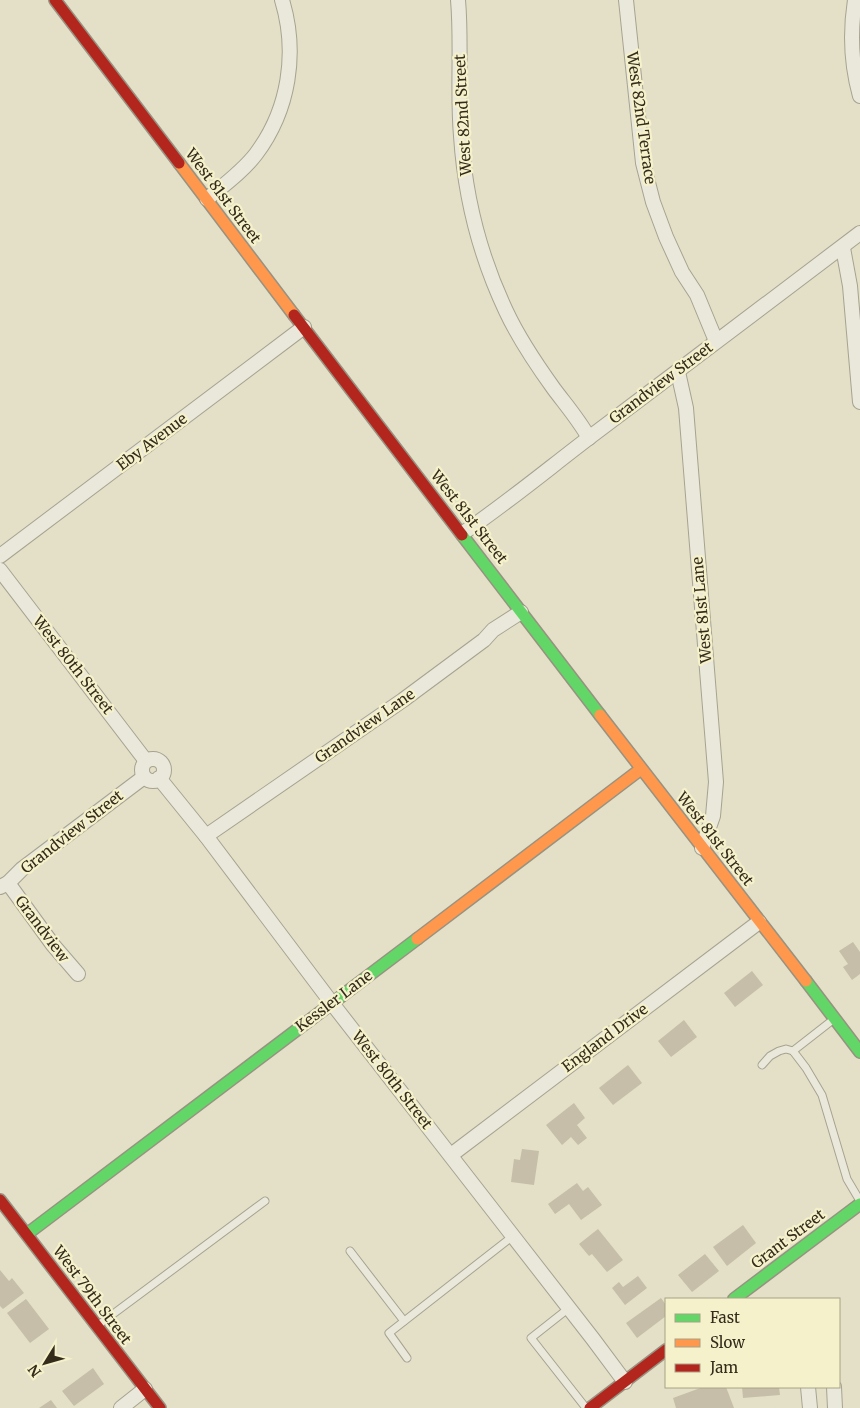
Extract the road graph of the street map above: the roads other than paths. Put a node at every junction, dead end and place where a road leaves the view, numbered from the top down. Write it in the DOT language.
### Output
graph roads {
  1 [pos="55,0"];
  2 [pos="282,0"];
  3 [pos="458,0"];
  4 [pos="626,0"];
  5 [pos="855,0"];
  6 [pos="860,96"];
  7 [pos="207,199"];
  8 [pos="860,234"];
  9 [pos="843,248"];
  10 [pos="304,327"];
  11 [pos="716,341"];
  12 [pos="678,372"];
  13 [pos="860,402"];
  14 [pos="588,438"];
  15 [pos="462,533"];
  16 [pos="0,556"];
  17 [pos="0,570"];
  18 [pos="521,612"];
  19 [pos="146,761"];
  20 [pos="641,768"];
  21 [pos="144,777"];
  22 [pos="160,778"];
  23 [pos="206,836"];
  24 [pos="702,848"];
  25 [pos="4,885"];
  26 [pos="760,922"];
  27 [pos="78,974"];
  28 [pos="331,1002"];
  29 [pos="834,1019"];
  30 [pos="793,1051"];
  31 [pos="860,1052"];
  32 [pos="762,1065"];
  33 [pos="451,1155"];
  34 [pos="264,1201"];
  35 [pos="860,1202"];
  36 [pos="2,1206"];
  37 [pos="27,1234"];
  38 [pos="514,1236"];
  39 [pos="350,1251"];
  40 [pos="735,1298"];
  41 [pos="569,1308"];
  42 [pos="404,1321"];
  43 [pos="97,1326"];
  44 [pos="665,1351"];
  45 [pos="407,1358"];
  46 [pos="625,1382"];
  47 [pos="808,1388"];
  48 [pos="834,1388"];
  49 [pos="145,1389"];
  50 [pos="121,1408"];
  51 [pos="160,1408"];
  52 [pos="586,1408"];
  53 [pos="590,1408"];
  54 [pos="810,1408"];
  55 [pos="835,1408"];
  1 -- 7 [label="street, West 81st Street"];
  2 -- 7 [label="street"];
  3 -- 14 [label="street, West 82nd Street"];
  4 -- 11 [label="street, West 82nd Terrace"];
  5 -- 6 [label="street"];
  7 -- 10 [label="street, West 81st Street"];
  8 -- 9 [label="street, Grandview Street"];
  9 -- 11 [label="street, Grandview Street"];
  9 -- 13 [label="street"];
  10 -- 15 [label="street, West 81st Street"];
  10 -- 16 [label="street, Eby Avenue"];
  11 -- 12 [label="street, Grandview Street"];
  12 -- 14 [label="street, Grandview Street"];
  12 -- 24 [label="street, West 81st Lane"];
  14 -- 15 [label="street, Grandview Street"];
  15 -- 18 [label="street, West 81st Street"];
  17 -- 19 [label="street, West 80th Street"];
  18 -- 20 [label="street, West 81st Street"];
  18 -- 23 [label="street, Grandview Lane"];
  19 -- 21 [label="street"];
  19 -- 22 [label="street"];
  20 -- 24 [label="street, West 81st Street"];
  20 -- 28 [label="street, Kessler Lane"];
  21 -- 22 [label="street"];
  21 -- 25 [label="street, Grandview Street"];
  22 -- 23 [label="street, West 80th Street"];
  23 -- 28 [label="street, West 80th Street"];
  24 -- 26 [label="street, West 81st Street"];
  25 -- 27 [label="street, Grandview"];
  26 -- 29 [label="street, West 81st Street"];
  26 -- 33 [label="street, England Drive"];
  28 -- 33 [label="street, West 80th Street"];
  28 -- 37 [label="street, Kessler Lane"];
  29 -- 30 [label="lane"];
  29 -- 31 [label="street, West 81st Street"];
  30 -- 32 [label="lane"];
  30 -- 35 [label="lane"];
  33 -- 38 [label="street, West 80th Street"];
  34 -- 43 [label="lane"];
  35 -- 40 [label="street, Grant Street"];
  36 -- 37 [label="street, West 79th Street"];
  37 -- 43 [label="street, West 79th Street"];
  38 -- 41 [label="street, West 80th Street"];
  38 -- 42 [label="lane"];
  39 -- 42 [label="lane"];
  41 -- 46 [label="street, West 80th Street"];
  41 -- 52 [label="lane"];
  42 -- 45 [label="lane"];
  43 -- 49 [label="street, West 79th Street"];
  44 -- 46 [label="street"];
  46 -- 53 [label="street"];
  47 -- 54 [label="street"];
  48 -- 55 [label="street"];
  49 -- 50 [label="street"];
  49 -- 51 [label="street, West 79th Street"];
}
